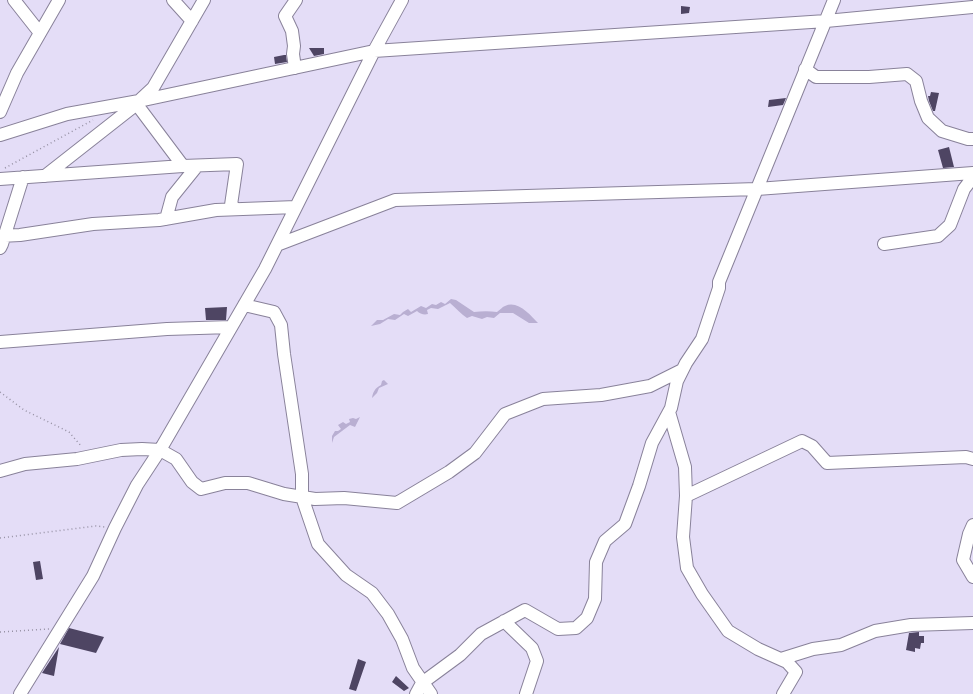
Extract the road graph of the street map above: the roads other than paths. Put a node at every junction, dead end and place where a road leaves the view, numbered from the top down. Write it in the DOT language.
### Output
graph roads {
  1 [pos="14,0"];
  2 [pos="59,0"];
  3 [pos="173,0"];
  4 [pos="204,0"];
  5 [pos="296,0"];
  6 [pos="402,0"];
  7 [pos="834,0"];
  8 [pos="973,6"];
  9 [pos="192,21"];
  10 [pos="826,21"];
  11 [pos="40,33"];
  12 [pos="374,51"];
  13 [pos="296,68"];
  14 [pos="805,69"];
  15 [pos="139,102"];
  16 [pos="0,112"];
  17 [pos="0,136"];
  18 [pos="973,139"];
  19 [pos="183,166"];
  20 [pos="197,166"];
  21 [pos="973,173"];
  22 [pos="45,176"];
  23 [pos="973,177"];
  24 [pos="23,178"];
  25 [pos="0,179"];
  26 [pos="757,188"];
  27 [pos="296,207"];
  28 [pos="236,210"];
  29 [pos="166,219"];
  30 [pos="2,236"];
  31 [pos="884,244"];
  32 [pos="277,245"];
  33 [pos="0,248"];
  34 [pos="244,305"];
  35 [pos="232,327"];
  36 [pos="0,342"];
  37 [pos="682,370"];
  38 [pos="669,412"];
  39 [pos="160,450"];
  40 [pos="973,459"];
  41 [pos="0,470"];
  42 [pos="686,496"];
  43 [pos="302,497"];
  44 [pos="973,526"];
  45 [pos="973,577"];
  46 [pos="504,621"];
  47 [pos="973,623"];
  48 [pos="781,659"];
  49 [pos="422,683"];
  50 [pos="788,691"];
  51 [pos="20,694"];
  52 [pos="416,694"];
  53 [pos="430,694"];
  54 [pos="526,694"];
  1 -- 11 [label="street"];
  2 -- 11 [label="street"];
  3 -- 9 [label="street"];
  4 -- 9 [label="street"];
  5 -- 13 [label="street"];
  6 -- 12 [label="street"];
  7 -- 10 [label="street"];
  8 -- 10 [label="street"];
  9 -- 15 [label="street"];
  10 -- 12 [label="street"];
  10 -- 14 [label="street"];
  11 -- 16 [label="street"];
  12 -- 13 [label="street"];
  12 -- 27 [label="street"];
  13 -- 15 [label="street"];
  14 -- 18 [label="street"];
  14 -- 26 [label="street"];
  15 -- 17 [label="street"];
  15 -- 19 [label="street"];
  15 -- 22 [label="street"];
  19 -- 20 [label="street"];
  19 -- 22 [label="street"];
  20 -- 28 [label="street"];
  20 -- 29 [label="street"];
  21 -- 26 [label="street"];
  22 -- 24 [label="street"];
  23 -- 31 [label="street"];
  24 -- 25 [label="street"];
  24 -- 30 [label="street"];
  26 -- 32 [label="street"];
  26 -- 37 [label="street"];
  27 -- 28 [label="street"];
  27 -- 32 [label="street"];
  28 -- 29 [label="street"];
  29 -- 30 [label="street"];
  30 -- 33 [label="street"];
  32 -- 34 [label="street"];
  34 -- 35 [label="street"];
  34 -- 43 [label="street"];
  35 -- 36 [label="street"];
  35 -- 39 [label="street"];
  37 -- 38 [label="street"];
  37 -- 43 [label="street"];
  38 -- 42 [label="street"];
  38 -- 46 [label="street"];
  39 -- 41 [label="street"];
  39 -- 43 [label="street"];
  39 -- 51 [label="street"];
  40 -- 42 [label="street"];
  42 -- 48 [label="street"];
  43 -- 49 [label="street"];
  44 -- 45 [label="street"];
  46 -- 49 [label="street"];
  46 -- 54 [label="street"];
  47 -- 48 [label="street"];
  48 -- 50 [label="street"];
  49 -- 52 [label="street"];
  49 -- 53 [label="street"];
}
